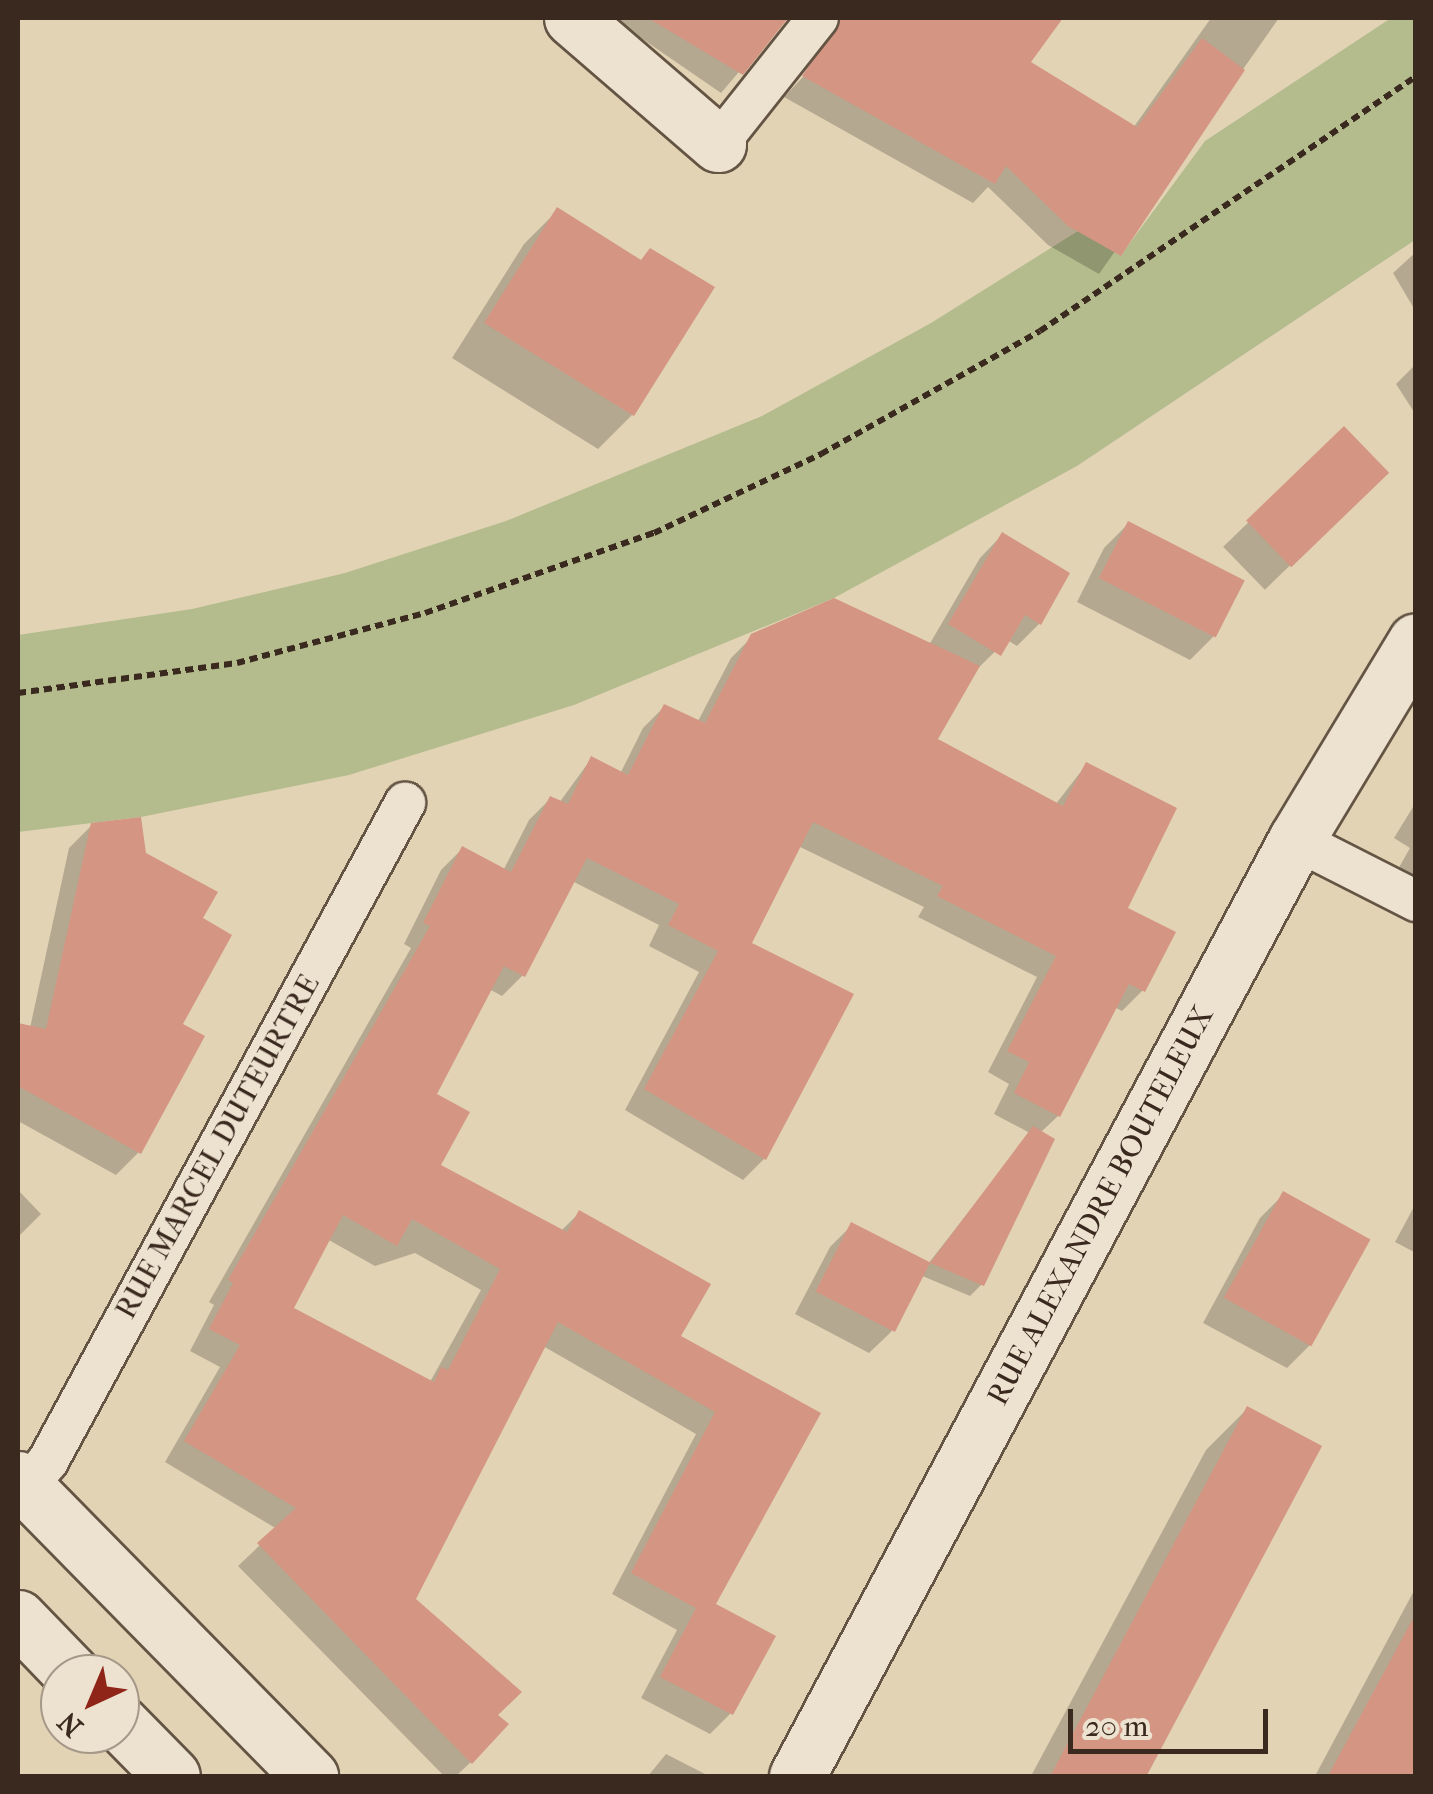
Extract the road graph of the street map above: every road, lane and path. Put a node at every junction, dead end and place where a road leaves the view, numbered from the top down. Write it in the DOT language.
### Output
graph roads {
  1 [pos="572,18"];
  2 [pos="818,18"];
  3 [pos="1416,76"];
  4 [pos="718,144"];
  5 [pos="1416,641"];
  6 [pos="18,692"];
  7 [pos="405,804"];
  8 [pos="1296,840"];
  9 [pos="1416,901"];
  10 [pos="22,1484"];
  11 [pos="18,1618"];
  12 [pos="53,1654"];
  13 [pos="140,1743"];
  14 [pos="172,1776"];
  15 [pos="310,1776"];
  16 [pos="797,1776"];
  1 -- 4 [label="street"];
  2 -- 4 [label="lane"];
  3 -- 6 [label="path"];
  5 -- 8 [label="street, RUE ALEXANDRE BOUTELEUX"];
  7 -- 10 [label="lane, RUE MARCEL DUTEURTRE"];
  8 -- 9 [label="lane"];
  8 -- 16 [label="street, RUE ALEXANDRE BOUTELEUX"];
  10 -- 15 [label="street"];
  11 -- 12 [label="street"];
  13 -- 14 [label="street"];
}
